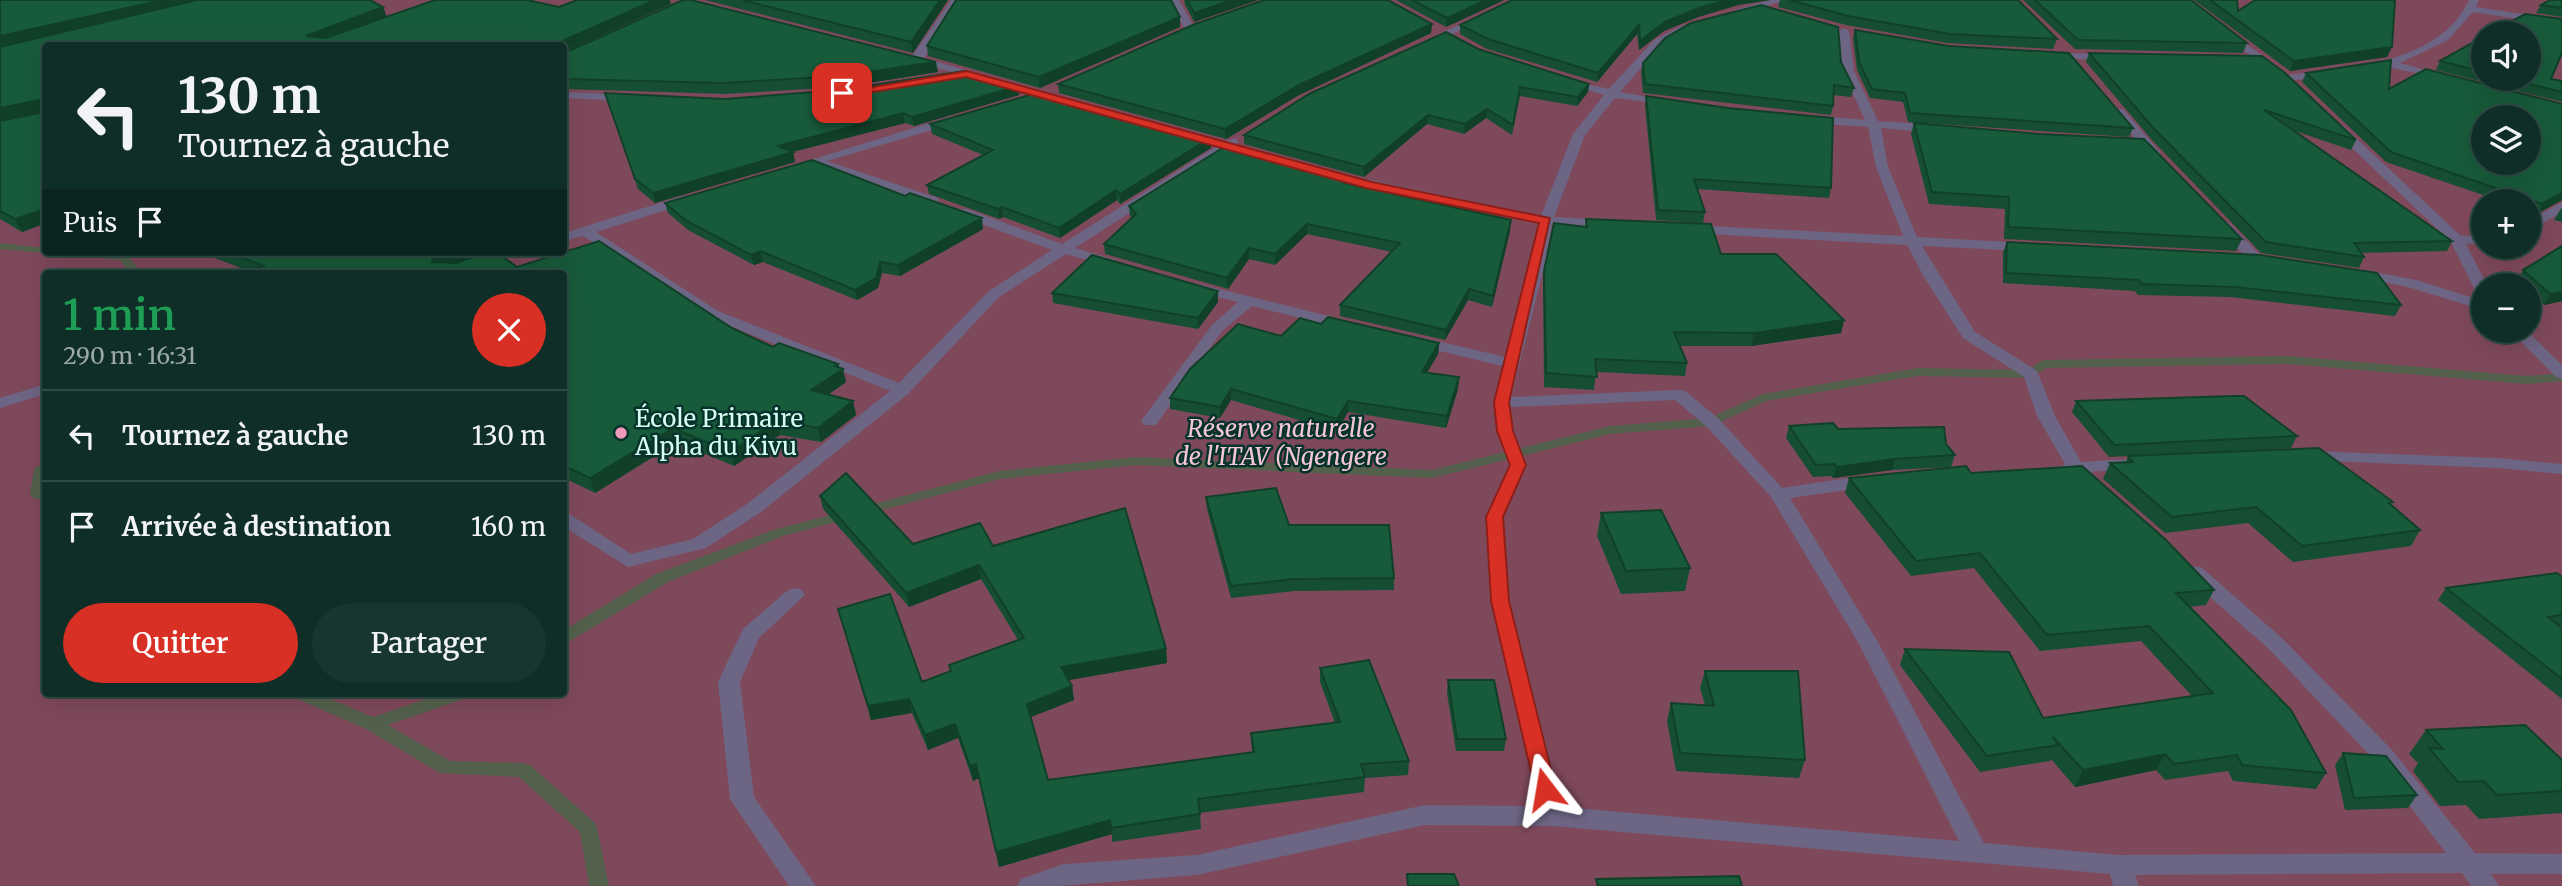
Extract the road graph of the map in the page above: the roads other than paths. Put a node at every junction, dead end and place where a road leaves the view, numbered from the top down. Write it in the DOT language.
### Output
graph roads {
  1 [pos="956,0"];
  2 [pos="1174,0"];
  3 [pos="1518,0"];
  4 [pos="2472,5"];
  5 [pos="1781,6"];
  6 [pos="1724,14"];
  7 [pos="1698,23"];
  8 [pos="2562,23"];
  9 [pos="1203,25"];
  10 [pos="2221,28"];
  11 [pos="1190,29"];
  12 [pos="1442,30"];
  13 [pos="1845,30"];
  14 [pos="1178,34"];
  15 [pos="2052,37"];
  16 [pos="1460,39"];
  17 [pos="1412,49"];
  18 [pos="2033,54"];
  19 [pos="2071,56"];
  20 [pos="903,57"];
  21 [pos="2123,58"];
  22 [pos="2245,59"];
  23 [pos="2258,59"];
  24 [pos="916,60"];
  25 [pos="2391,64"];
  26 [pos="2359,70"];
  27 [pos="2337,73"];
  28 [pos="967,74"];
  29 [pos="2088,75"];
  30 [pos="942,78"];
  31 [pos="1562,79"];
  32 [pos="2456,82"];
  33 [pos="1062,84"];
  34 [pos="1613,94"];
  35 [pos="567,95"];
  36 [pos="1039,95"];
  37 [pos="638,99"];
  38 [pos="1064,102"];
  39 [pos="1012,103"];
  40 [pos="1681,105"];
  41 [pos="2112,105"];
  42 [pos="2327,116"];
  43 [pos="1794,117"];
  44 [pos="959,118"];
  45 [pos="1874,125"];
  46 [pos="1950,130"];
  47 [pos="1178,131"];
  48 [pos="1234,141"];
  49 [pos="2131,143"];
  50 [pos="2145,144"];
  51 [pos="1263,155"];
  52 [pos="814,160"];
  53 [pos="2164,163"];
  54 [pos="1309,170"];
  55 [pos="775,172"];
  56 [pos="699,196"];
  57 [pos="2562,206"];
  58 [pos="2210,211"];
  59 [pos="2541,219"];
  60 [pos="1546,221"];
  61 [pos="1627,225"];
  62 [pos="1668,228"];
  63 [pos="585,231"];
  64 [pos="567,236"];
  65 [pos="2471,239"];
  66 [pos="2457,240"];
  67 [pos="1912,241"];
  68 [pos="2035,247"];
  69 [pos="1062,249"];
  70 [pos="499,256"];
  71 [pos="2228,258"];
  72 [pos="1128,268"];
  73 [pos="455,270"];
  74 [pos="2346,271"];
  75 [pos="2474,273"];
  76 [pos="1181,283"];
  77 [pos="1247,302"];
  78 [pos="2471,302"];
  79 [pos="1366,329"];
  80 [pos="1405,339"];
  81 [pos="2530,343"];
  82 [pos="1511,363"];
  83 [pos="2562,374"];
  84 [pos="42,389"];
  85 [pos="42,389"];
  86 [pos="902,390"];
  87 [pos="0,394"];
  88 [pos="1501,402"];
  89 [pos="0,403"];
  90 [pos="1150,421"];
  91 [pos="2294,456"];
  92 [pos="2154,463"];
  93 [pos="2076,468"];
  94 [pos="2562,469"];
  95 [pos="2049,470"];
  96 [pos="1892,478"];
  97 [pos="1778,494"];
  98 [pos="2105,494"];
  99 [pos="567,521"];
  100 [pos="2184,563"];
  101 [pos="795,595"];
  102 [pos="1552,816"];
  103 [pos="1976,851"];
  104 [pos="2562,864"];
  105 [pos="2469,865"];
  106 [pos="2123,875"];
  107 [pos="803,886"];
  108 [pos="1030,886"];
  109 [pos="2486,886"];
  1 -- 24 [label="street"];
  2 -- 11 [label="street"];
  3 -- 12 [label="street"];
  4 -- 8 [label="street"];
  4 -- 25 [label="street"];
  5 -- 6 [label="street"];
  7 -- 34 [label="street"];
  9 -- 11 [label="street"];
  10 -- 23 [label="street"];
  11 -- 14 [label="street"];
  12 -- 16 [label="street"];
  12 -- 17 [label="street"];
  13 -- 45 [label="street"];
  15 -- 19 [label="street"];
  18 -- 19 [label="street"];
  19 -- 21 [label="street"];
  19 -- 29 [label="street"];
  20 -- 24 [label="street"];
  22 -- 23 [label="street"];
  23 -- 27 [label="street"];
  24 -- 28 [label="street"];
  25 -- 26 [label="street"];
  25 -- 32 [label="street"];
  28 -- 30 [label="street"];
  28 -- 36 [label="street"];
  31 -- 34 [label="street"];
  33 -- 36 [label="street"];
  34 -- 40 [label="street"];
  34 -- 60 [label="street"];
  35 -- 37 [label="street"];
  36 -- 38 [label="street"];
  36 -- 39 [label="street"];
  41 -- 50 [label="street"];
  42 -- 66 [label="street"];
  43 -- 45 [label="street"];
  44 -- 52 [label="street"];
  45 -- 46 [label="street"];
  45 -- 67 [label="street"];
  47 -- 48 [label="street"];
  48 -- 51 [label="street"];
  48 -- 69 [label="street"];
  49 -- 50 [label="street"];
  50 -- 53 [label="street"];
  52 -- 55 [label="street"];
  52 -- 69 [label="street"];
  54 -- 60 [label="street"];
  56 -- 63 [label="street"];
  57 -- 59 [label="street"];
  58 -- 71 [label="street"];
  60 -- 61 [label="street"];
  60 -- 82 [label="street"];
  62 -- 67 [label="street"];
  63 -- 64 [label="street"];
  63 -- 86 [label="street"];
  65 -- 66 [label="street"];
  66 -- 75 [label="street"];
  67 -- 68 [label="street"];
  67 -- 93 [label="street"];
  69 -- 72 [label="street"];
  69 -- 86 [label="street"];
  70 -- 73 [label="street"];
  74 -- 78 [label="street"];
  76 -- 77 [label="street"];
  77 -- 79 [label="street"];
  77 -- 90 [label="street"];
  80 -- 82 [label="street"];
  81 -- 83 [label="street"];
  82 -- 88 [label="street"];
  84 -- 87 [label="street"];
  85 -- 89 [label="street"];
  86 -- 99 [label="street"];
  88 -- 97 [label="street"];
  88 -- 102 [label="street"];
  91 -- 94 [label="street"];
  92 -- 93 [label="street"];
  93 -- 95 [label="street"];
  93 -- 98 [label="street"];
  96 -- 97 [label="street"];
  97 -- 103 [label="street"];
  100 -- 105 [label="street"];
  101 -- 107 [label="street"];
  102 -- 103 [label="street"];
  102 -- 108 [label="street"];
  103 -- 106 [label="street"];
  104 -- 105 [label="street"];
  105 -- 106 [label="street"];
  105 -- 109 [label="street"];
}
